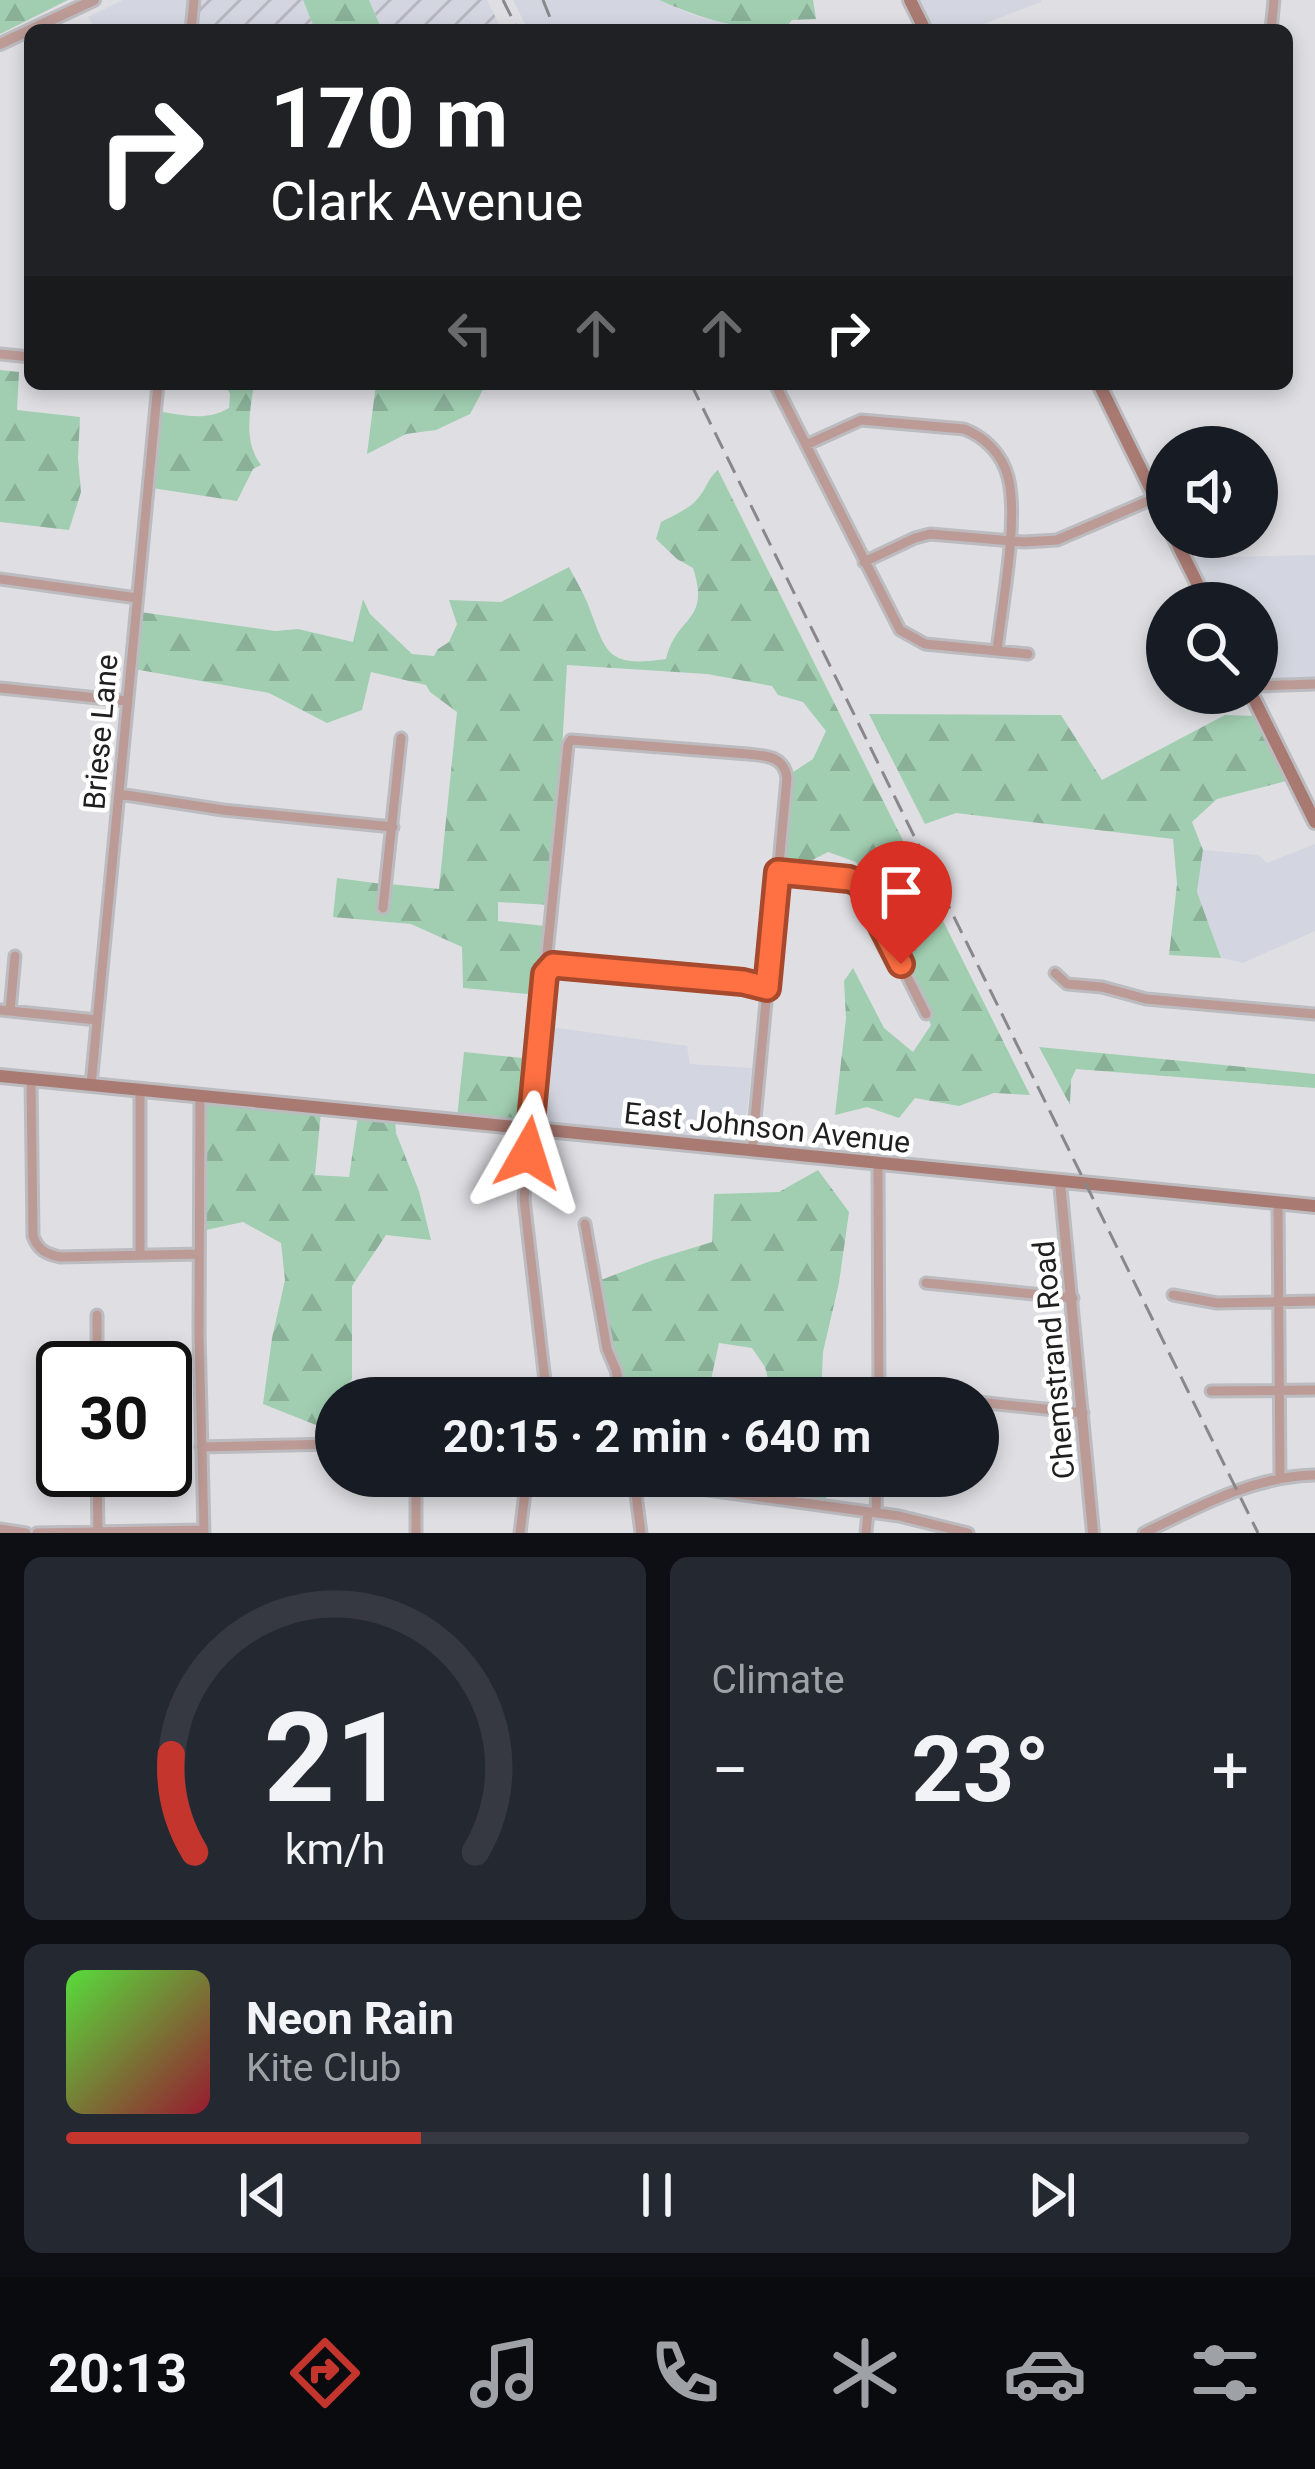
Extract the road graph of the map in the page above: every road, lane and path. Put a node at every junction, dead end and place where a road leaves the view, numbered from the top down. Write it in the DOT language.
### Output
graph roads {
  1 [pos="94,0"];
  2 [pos="43,24"];
  3 [pos="157,390"];
  4 [pos="778,390"];
  5 [pos="1102,390"];
  6 [pos="806,445"];
  7 [pos="1146,480"];
  8 [pos="1146,502"];
  9 [pos="1010,541"];
  10 [pos="864,562"];
  11 [pos="0,579"];
  12 [pos="137,598"];
  13 [pos="997,651"];
  14 [pos="1028,654"];
  15 [pos="1315,684"];
  16 [pos="0,688"];
  17 [pos="1278,688"];
  18 [pos="128,701"];
  19 [pos="1266,714"];
  20 [pos="400,738"];
  21 [pos="119,794"];
  22 [pos="1310,801"];
  23 [pos="1315,822"];
  24 [pos="392,827"];
  25 [pos="778,872"];
  26 [pos="382,908"];
  27 [pos="15,956"];
  28 [pos="550,966"];
  29 [pos="1055,973"];
  30 [pos="767,988"];
  31 [pos="5,1011"];
  32 [pos="926,1014"];
  33 [pos="1315,1014"];
  34 [pos="97,1020"];
  35 [pos="0,1076"];
  36 [pos="31,1079"];
  37 [pos="91,1085"];
  38 [pos="140,1090"];
  39 [pos="200,1096"];
  40 [pos="530,1128"];
  41 [pos="752,1150"];
  42 [pos="878,1163"];
  43 [pos="1060,1182"];
  44 [pos="1278,1202"];
  45 [pos="1315,1206"];
  46 [pos="585,1224"];
  47 [pos="200,1254"];
  48 [pos="140,1255"];
  49 [pos="926,1283"];
  50 [pos="1173,1294"];
  51 [pos="1072,1298"];
  52 [pos="1279,1301"];
  53 [pos="1315,1301"];
  54 [pos="97,1315"];
  55 [pos="97,1341"];
  56 [pos="545,1377"];
  57 [pos="618,1377"];
  58 [pos="879,1377"];
  59 [pos="1315,1390"];
  60 [pos="1210,1391"];
  61 [pos="1280,1391"];
  62 [pos="999,1404"];
  63 [pos="1083,1413"];
  64 [pos="315,1444"];
  65 [pos="202,1447"];
  66 [pos="1311,1475"];
  67 [pos="1280,1478"];
  68 [pos="1315,1491"];
  69 [pos="98,1497"];
  70 [pos="416,1497"];
  71 [pos="524,1497"];
  72 [pos="636,1497"];
  73 [pos="763,1497"];
  74 [pos="874,1497"];
  75 [pos="872,1513"];
  76 [pos="1175,1518"];
  77 [pos="0,1529"];
  78 [pos="204,1531"];
  79 [pos="98,1532"];
  80 [pos="26,1533"];
  81 [pos="37,1533"];
  82 [pos="416,1533"];
  83 [pos="520,1533"];
  84 [pos="641,1533"];
  85 [pos="866,1533"];
  86 [pos="968,1533"];
  87 [pos="1093,1533"];
  88 [pos="1144,1533"];
  89 [pos="1183,1533"];
  1 -- 2 [label="street"];
  3 -- 12 [label="street, Briese Lane"];
  4 -- 6 [label="street"];
  5 -- 7 [label="main road"];
  6 -- 9 [label="street"];
  6 -- 10 [label="street"];
  8 -- 9 [label="street"];
  9 -- 10 [label="street"];
  9 -- 13 [label="street"];
  10 -- 13 [label="street"];
  11 -- 12 [label="street"];
  12 -- 18 [label="street, Briese Lane"];
  13 -- 14 [label="street"];
  15 -- 17 [label="street"];
  16 -- 18 [label="street"];
  18 -- 21 [label="street, Briese Lane"];
  19 -- 22 [label="main road"];
  20 -- 24 [label="street"];
  21 -- 24 [label="street"];
  21 -- 34 [label="street, Briese Lane"];
  22 -- 23 [label="main road"];
  24 -- 26 [label="street"];
  25 -- 28 [label="street"];
  25 -- 30 [label="street"];
  25 -- 32 [label="street"];
  27 -- 31 [label="street"];
  28 -- 30 [label="street"];
  28 -- 40 [label="street"];
  29 -- 33 [label="street"];
  30 -- 41 [label="street"];
  31 -- 34 [label="street"];
  34 -- 37 [label="street, Briese Lane"];
  35 -- 36 [label="main road, East Johnson Avenue"];
  36 -- 37 [label="main road, East Johnson Avenue"];
  36 -- 48 [label="street"];
  37 -- 38 [label="main road, East Johnson Avenue"];
  38 -- 39 [label="main road, East Johnson Avenue"];
  38 -- 48 [label="street"];
  39 -- 40 [label="main road, East Johnson Avenue"];
  39 -- 47 [label="street"];
  40 -- 41 [label="main road, East Johnson Avenue"];
  40 -- 56 [label="street"];
  41 -- 42 [label="main road, East Johnson Avenue"];
  42 -- 43 [label="main road, East Johnson Avenue"];
  42 -- 58 [label="street"];
  43 -- 44 [label="main road, East Johnson Avenue"];
  43 -- 51 [label="street, Chemstrand Road"];
  44 -- 45 [label="main road, East Johnson Avenue"];
  44 -- 52 [label="street"];
  46 -- 57 [label="street"];
  47 -- 48 [label="street"];
  47 -- 65 [label="street"];
  49 -- 51 [label="street"];
  50 -- 52 [label="street"];
  51 -- 63 [label="street, Chemstrand Road"];
  52 -- 53 [label="street"];
  52 -- 61 [label="street"];
  54 -- 55 [label="street"];
  59 -- 61 [label="street"];
  60 -- 61 [label="street"];
  61 -- 67 [label="street"];
  62 -- 63 [label="street"];
  63 -- 87 [label="street, Chemstrand Road"];
  64 -- 65 [label="street"];
  65 -- 78 [label="street"];
  66 -- 67 [label="street"];
  66 -- 68 [label="street"];
  67 -- 76 [label="street"];
  69 -- 79 [label="street"];
  70 -- 82 [label="street"];
  71 -- 83 [label="street"];
  72 -- 84 [label="street"];
  73 -- 75 [label="street"];
  74 -- 75 [label="street"];
  75 -- 85 [label="street"];
  75 -- 86 [label="street"];
  76 -- 88 [label="street"];
  76 -- 89 [label="street"];
  77 -- 80 [label="street"];
  78 -- 79 [label="street"];
  79 -- 81 [label="street"];
}
